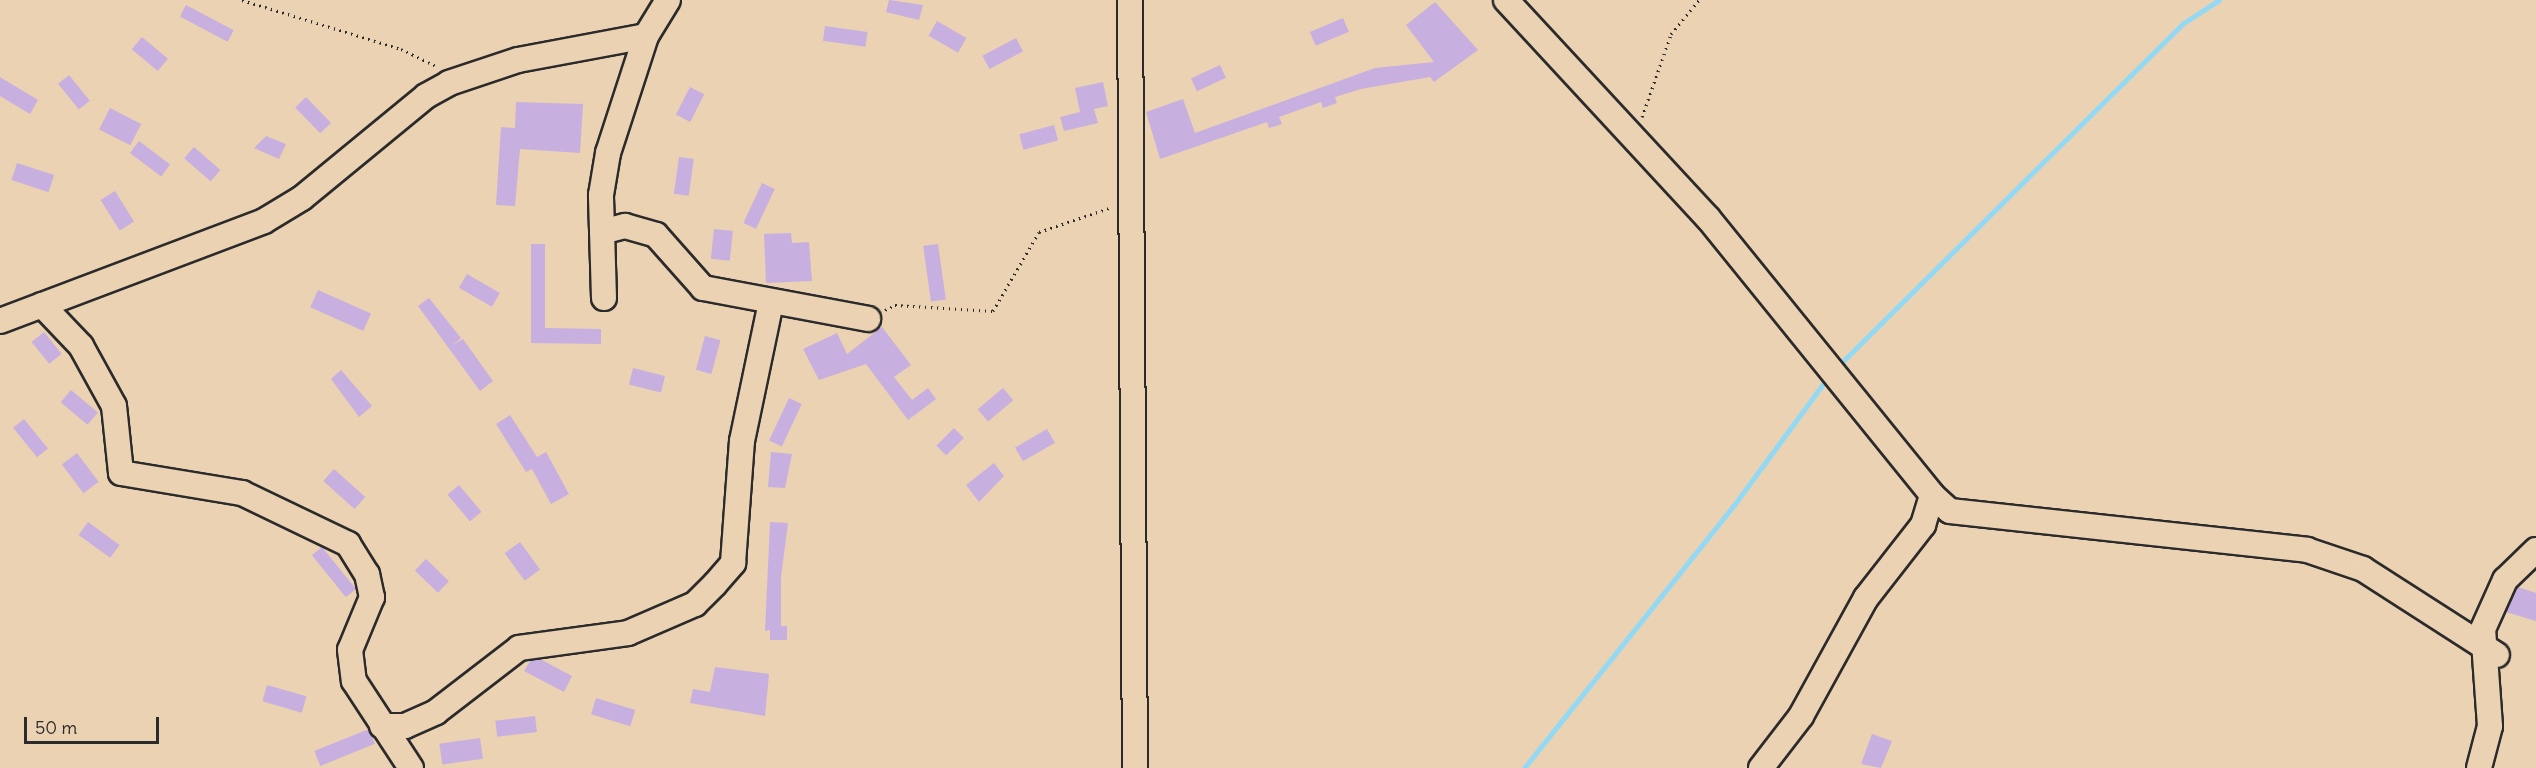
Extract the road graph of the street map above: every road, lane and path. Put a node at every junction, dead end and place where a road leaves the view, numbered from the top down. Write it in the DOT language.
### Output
graph roads {
  1 [pos="242,0"];
  2 [pos="668,0"];
  3 [pos="1130,0"];
  4 [pos="1506,0"];
  5 [pos="1699,0"];
  6 [pos="646,36"];
  7 [pos="449,83"];
  8 [pos="1634,138"];
  9 [pos="1134,206"];
  10 [pos="602,232"];
  11 [pos="604,298"];
  12 [pos="771,302"];
  13 [pos="42,305"];
  14 [pos="868,319"];
  15 [pos="0,321"];
  16 [pos="1932,495"];
  17 [pos="2536,550"];
  18 [pos="2490,650"];
  19 [pos="382,726"];
  20 [pos="411,768"];
  21 [pos="1136,768"];
  22 [pos="1761,768"];
  23 [pos="2479,768"];
  1 -- 7 [label="path"];
  2 -- 6 [label="street"];
  3 -- 9 [label="street"];
  4 -- 8 [label="street"];
  5 -- 8 [label="path"];
  6 -- 7 [label="street"];
  6 -- 10 [label="street"];
  7 -- 13 [label="street"];
  8 -- 16 [label="street"];
  9 -- 14 [label="path"];
  9 -- 21 [label="street"];
  10 -- 11 [label="street"];
  10 -- 12 [label="street"];
  12 -- 14 [label="street"];
  12 -- 19 [label="street"];
  13 -- 15 [label="street"];
  13 -- 19 [label="street"];
  16 -- 18 [label="street"];
  16 -- 22 [label="street"];
  17 -- 18 [label="street"];
  18 -- 23 [label="street"];
  19 -- 20 [label="street"];
}
